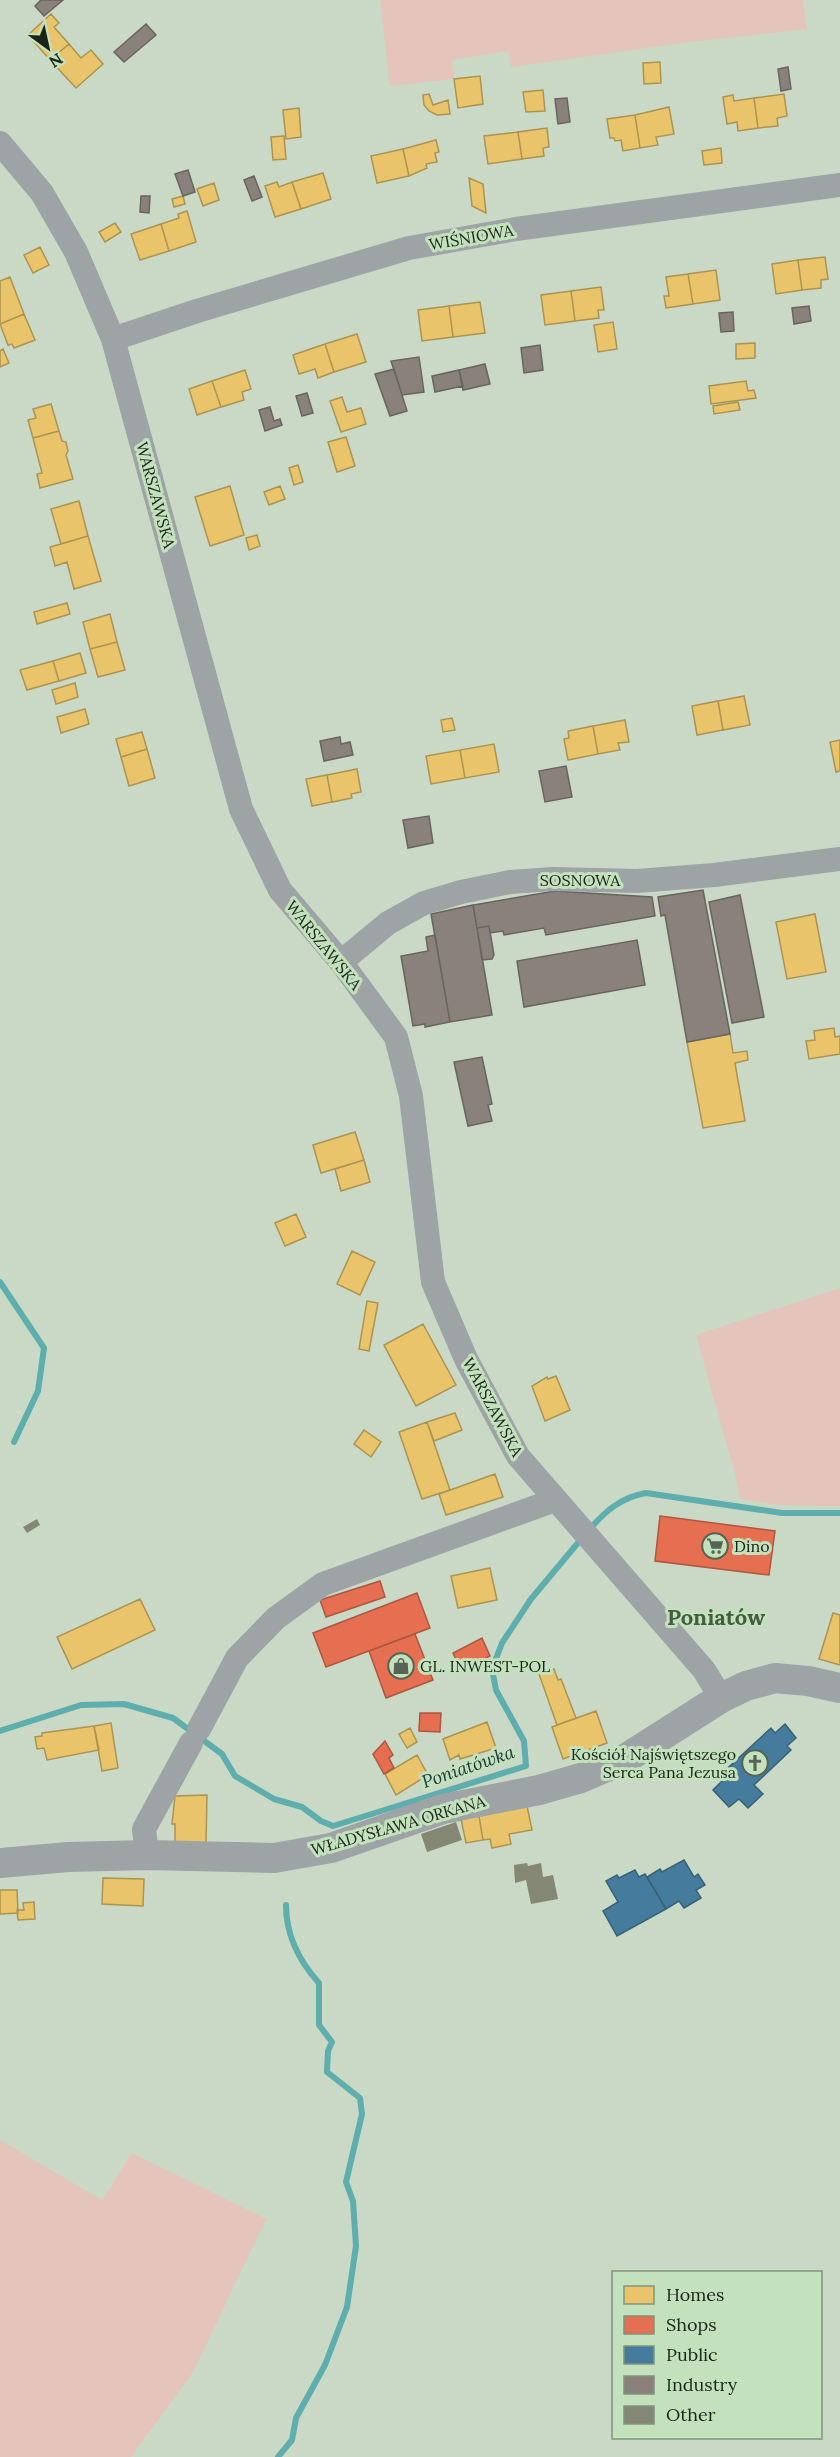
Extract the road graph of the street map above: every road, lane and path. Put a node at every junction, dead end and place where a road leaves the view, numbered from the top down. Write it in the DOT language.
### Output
graph roads {
  1 [pos="0,143"];
  2 [pos="840,185"];
  3 [pos="113,339"];
  4 [pos="840,859"];
  5 [pos="341,962"];
  6 [pos="555,1500"];
  7 [pos="840,1688"];
  8 [pos="721,1698"];
  9 [pos="147,1855"];
  10 [pos="0,1863"];
  1 -- 3 [label="street, WARSZAWSKA"];
  2 -- 3 [label="street, WIŚNIOWA"];
  3 -- 5 [label="street, WARSZAWSKA"];
  4 -- 5 [label="street, SOSNOWA"];
  5 -- 6 [label="street, WARSZAWSKA"];
  6 -- 8 [label="street, WARSZAWSKA"];
  6 -- 9 [label="street"];
  7 -- 8 [label="street, WŁADYSŁAWA ORKANA"];
  8 -- 9 [label="street, WŁADYSŁAWA ORKANA"];
  9 -- 10 [label="street, WŁADYSŁAWA ORKANA"];
}
